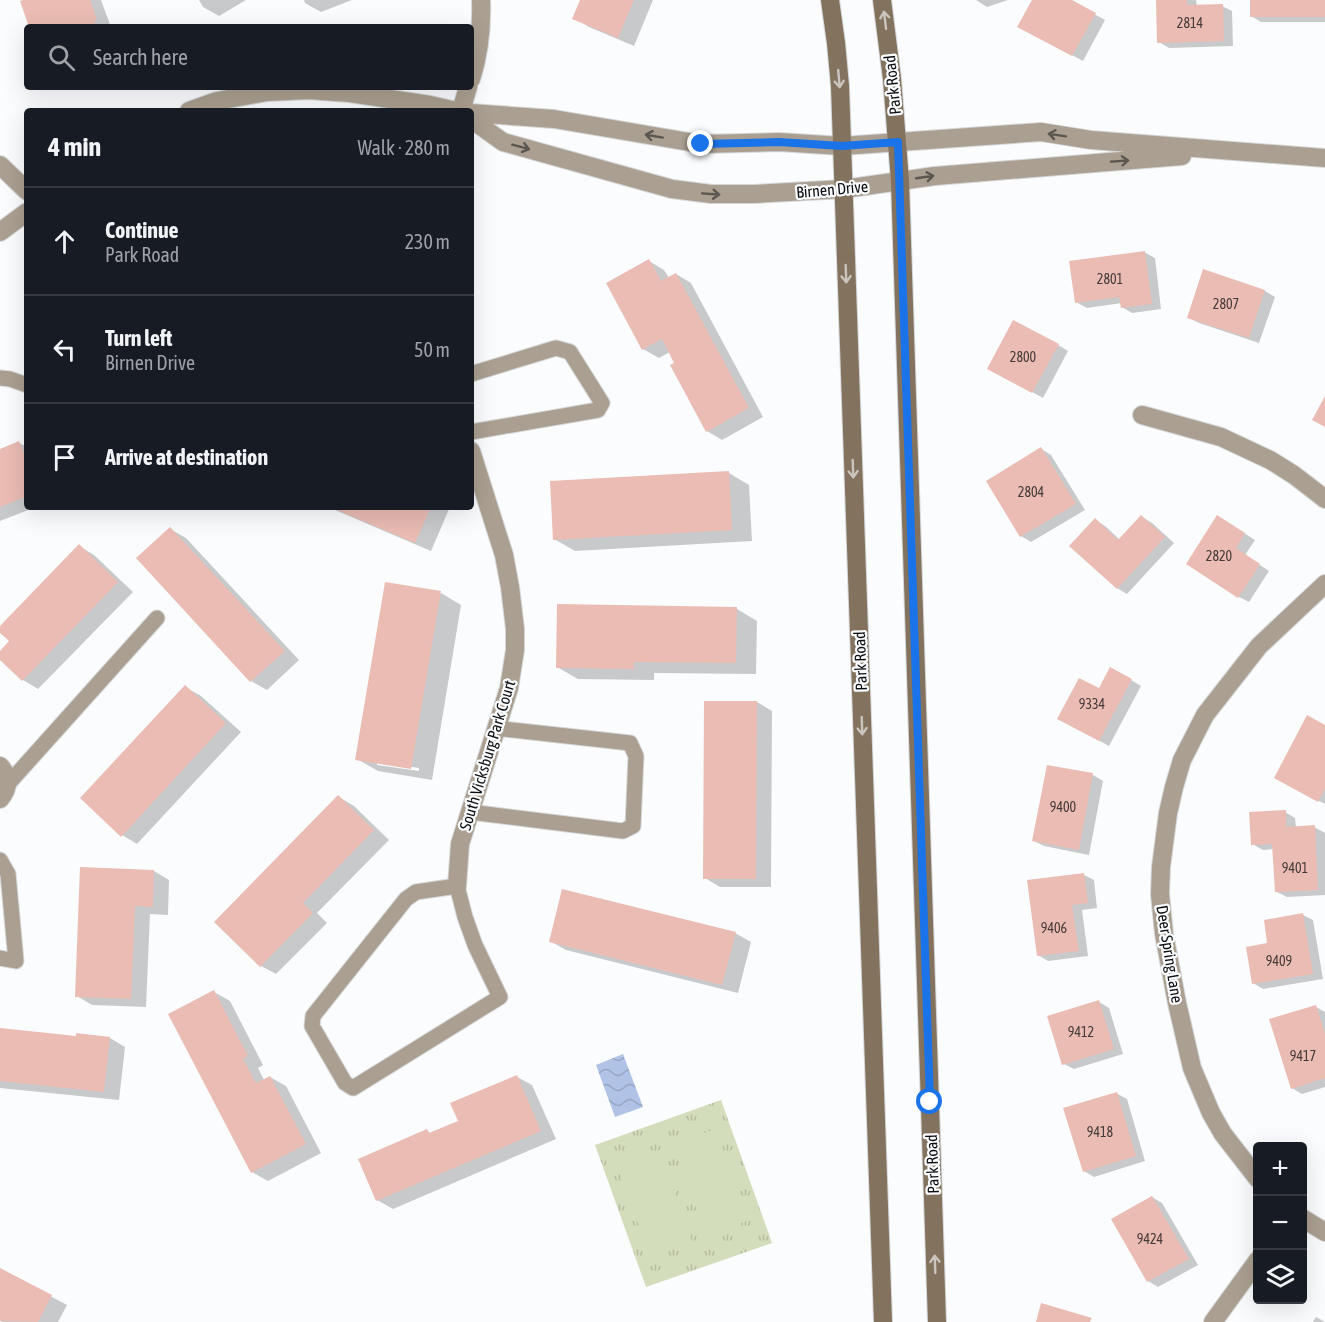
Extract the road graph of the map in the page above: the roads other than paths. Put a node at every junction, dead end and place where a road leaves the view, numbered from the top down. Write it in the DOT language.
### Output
graph roads {
  1 [pos="481,0"];
  2 [pos="830,0"];
  3 [pos="882,0"];
  4 [pos="474,71"];
  5 [pos="309,90"];
  6 [pos="309,90"];
  7 [pos="467,90"];
  8 [pos="198,108"];
  9 [pos="443,108"];
  10 [pos="462,108"];
  11 [pos="474,113"];
  12 [pos="474,121"];
  13 [pos="898,142"];
  14 [pos="842,146"];
  15 [pos="1241,152"];
  16 [pos="1325,158"];
  17 [pos="0,165"];
  18 [pos="900,181"];
  19 [pos="24,188"];
  20 [pos="843,189"];
  21 [pos="24,214"];
  22 [pos="0,232"];
  23 [pos="474,373"];
  24 [pos="0,378"];
  25 [pos="24,384"];
  26 [pos="1142,415"];
  27 [pos="474,431"];
  28 [pos="474,460"];
  29 [pos="1325,500"];
  30 [pos="1325,584"];
  31 [pos="157,618"];
  32 [pos="496,729"];
  33 [pos="0,766"];
  34 [pos="4,791"];
  35 [pos="470,812"];
  36 [pos="0,860"];
  37 [pos="457,886"];
  38 [pos="0,958"];
  39 [pos="1253,1174"];
  40 [pos="1307,1221"];
  41 [pos="1325,1232"];
  42 [pos="1253,1266"];
  43 [pos="883,1322"];
  44 [pos="937,1322"];
  45 [pos="1213,1322"];
  1 -- 4 [label="street"];
  2 -- 14 [label="main road, Park Road, one-way"];
  13 -- 3 [label="main road, Park Road, one-way"];
  5 -- 8 [label="street"];
  6 -- 9 [label="street"];
  7 -- 10 [label="street"];
  14 -- 11 [label="street, Birnen Drive, one-way"];
  12 -- 20 [label="street, Birnen Drive, one-way"];
  13 -- 14 [label="street, Birnen Drive"];
  15 -- 13 [label="street, Birnen Drive, one-way"];
  13 -- 18 [label="main road, Park Road"];
  14 -- 20 [label="main road, Park Road"];
  15 -- 16 [label="street, Birnen Drive"];
  18 -- 15 [label="street, Birnen Drive, one-way"];
  17 -- 19 [label="street"];
  18 -- 20 [label="street, Birnen Drive"];
  44 -- 18 [label="main road, Park Road, one-way"];
  20 -- 43 [label="main road, Park Road, one-way"];
  21 -- 22 [label="street"];
  23 -- 27 [label="lane"];
  24 -- 25 [label="lane"];
  26 -- 29 [label="street"];
  28 -- 32 [label="street, South Vicksburg Park Court"];
  30 -- 39 [label="street, Deer Spring Lane"];
  31 -- 34 [label="lane"];
  32 -- 35 [label="street, South Vicksburg Park Court"];
  32 -- 35 [label="lane"];
  33 -- 34 [label="street"];
  35 -- 37 [label="street, South Vicksburg Park Court"];
  36 -- 38 [label="lane"];
  37 -- 37 [label="lane"];
  40 -- 41 [label="street"];
  42 -- 45 [label="street"];
}
